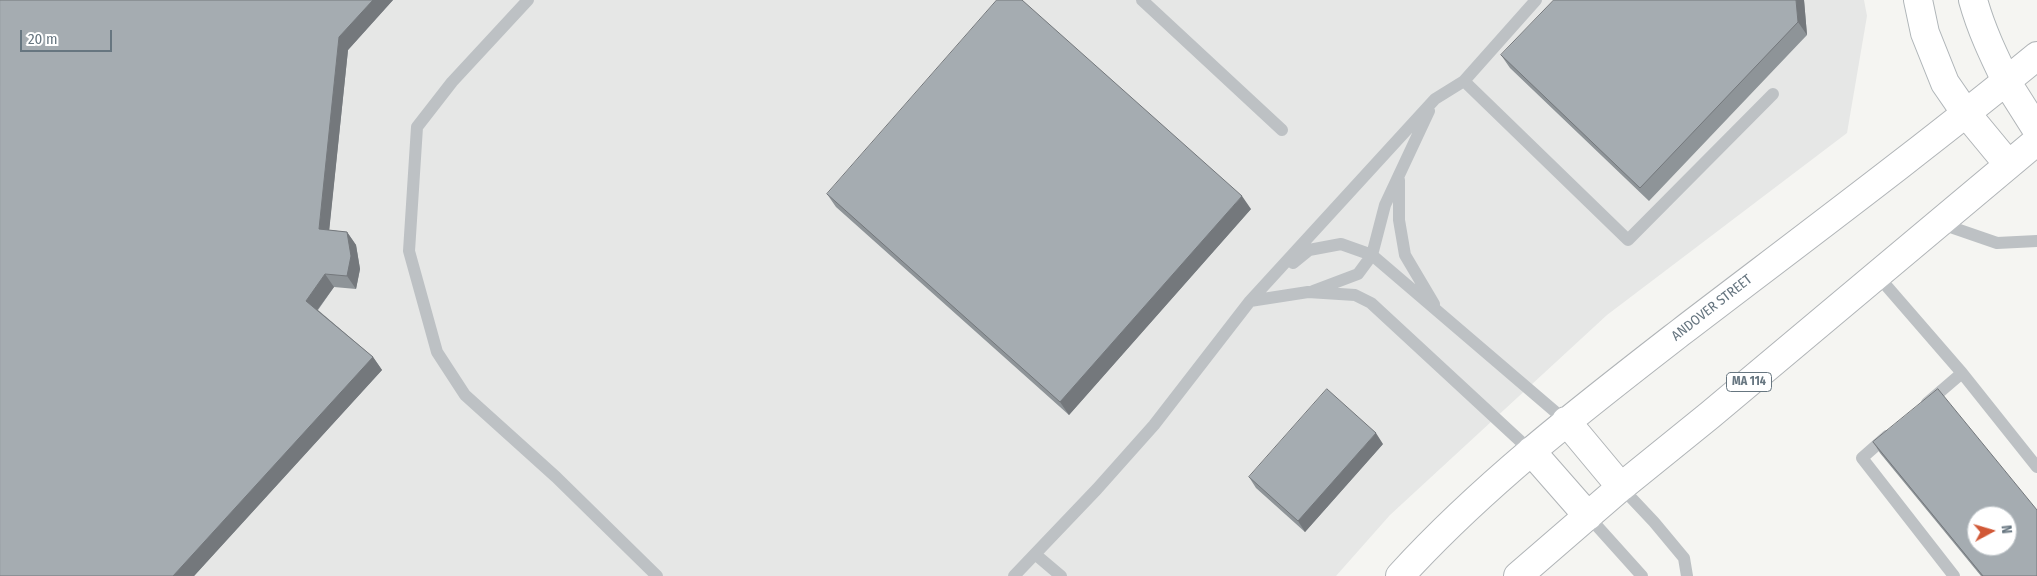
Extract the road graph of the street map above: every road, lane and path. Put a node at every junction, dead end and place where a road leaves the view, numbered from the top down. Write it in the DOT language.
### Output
graph roads {
  1 [pos="528,0"];
  2 [pos="1142,0"];
  3 [pos="1536,0"];
  4 [pos="1918,0"];
  5 [pos="1973,0"];
  6 [pos="2037,56"];
  7 [pos="1464,81"];
  8 [pos="2006,81"];
  9 [pos="1772,94"];
  10 [pos="1434,100"];
  11 [pos="1966,112"];
  12 [pos="1282,130"];
  13 [pos="2037,130"];
  14 [pos="2037,141"];
  15 [pos="2008,164"];
  16 [pos="1399,176"];
  17 [pos="1939,223"];
  18 [pos="2037,241"];
  19 [pos="1372,255"];
  20 [pos="1877,275"];
  21 [pos="1308,292"];
  22 [pos="1250,301"];
  23 [pos="1439,312"];
  24 [pos="1962,374"];
  25 [pos="1919,410"];
  26 [pos="1566,421"];
  27 [pos="1898,428"];
  28 [pos="1531,452"];
  29 [pos="2037,467"];
  30 [pos="1621,486"];
  31 [pos="1588,516"];
  32 [pos="1035,554"];
  33 [pos="643,561"];
  34 [pos="640,576"];
  35 [pos="657,576"];
  36 [pos="1014,576"];
  37 [pos="1061,576"];
  38 [pos="1400,576"];
  39 [pos="1518,576"];
  40 [pos="1642,576"];
  41 [pos="1687,576"];
  42 [pos="1954,576"];
  1 -- 33 [label="lane"];
  2 -- 12 [label="lane"];
  3 -- 7 [label="lane"];
  4 -- 11 [label="main road"];
  5 -- 8 [label="main road"];
  6 -- 8 [label="main road, ANDOVER STREET"];
  7 -- 9 [label="lane"];
  7 -- 10 [label="lane"];
  8 -- 11 [label="main road, ANDOVER STREET"];
  8 -- 13 [label="main road"];
  10 -- 16 [label="lane"];
  10 -- 22 [label="lane"];
  11 -- 15 [label="main road"];
  11 -- 26 [label="main road, ANDOVER STREET"];
  14 -- 15 [label="main road, MA 114"];
  15 -- 17 [label="main road, MA 114"];
  16 -- 19 [label="lane"];
  16 -- 23 [label="lane"];
  17 -- 18 [label="lane"];
  17 -- 20 [label="main road, MA 114"];
  19 -- 21 [label="lane"];
  19 -- 22 [label="lane"];
  19 -- 23 [label="lane"];
  20 -- 24 [label="lane"];
  20 -- 30 [label="main road, MA 114"];
  21 -- 22 [label="lane"];
  21 -- 28 [label="lane"];
  22 -- 32 [label="lane"];
  23 -- 26 [label="lane"];
  24 -- 25 [label="lane"];
  24 -- 29 [label="lane"];
  26 -- 28 [label="main road, ANDOVER STREET"];
  26 -- 30 [label="main road"];
  27 -- 42 [label="lane"];
  28 -- 31 [label="main road"];
  28 -- 38 [label="main road, ANDOVER STREET"];
  30 -- 31 [label="main road, MA 114"];
  30 -- 41 [label="lane"];
  31 -- 39 [label="main road, MA 114"];
  31 -- 40 [label="lane"];
  32 -- 36 [label="lane"];
  32 -- 37 [label="lane"];
  33 -- 34 [label="lane"];
  33 -- 35 [label="lane"];
}
